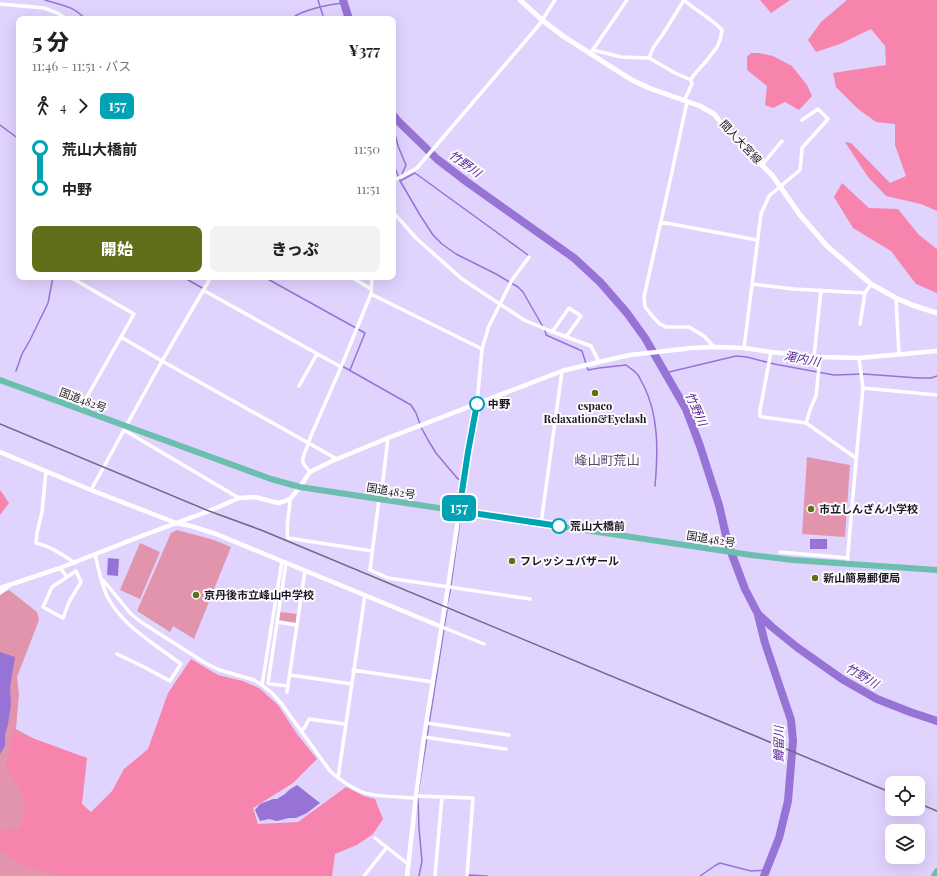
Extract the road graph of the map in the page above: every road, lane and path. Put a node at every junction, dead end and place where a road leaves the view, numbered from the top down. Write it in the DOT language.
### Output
graph roads {
  1 [pos="520,0"];
  2 [pos="555,0"];
  3 [pos="627,0"];
  4 [pos="684,0"];
  5 [pos="0,4"];
  6 [pos="62,16"];
  7 [pos="542,20"];
  8 [pos="592,52"];
  9 [pos="649,58"];
  10 [pos="691,80"];
  11 [pos="685,101"];
  12 [pos="802,120"];
  13 [pos="782,141"];
  14 [pos="762,165"];
  15 [pos="396,179"];
  16 [pos="780,186"];
  17 [pos="396,215"];
  18 [pos="661,222"];
  19 [pos="758,240"];
  20 [pos="529,257"];
  21 [pos="75,280"];
  22 [pos="208,280"];
  23 [pos="356,280"];
  24 [pos="372,280"];
  25 [pos="752,284"];
  26 [pos="871,284"];
  27 [pos="371,289"];
  28 [pos="203,290"];
  29 [pos="821,290"];
  30 [pos="865,293"];
  31 [pos="371,294"];
  32 [pos="896,298"];
  33 [pos="499,304"];
  34 [pos="937,313"];
  35 [pos="860,324"];
  36 [pos="552,332"];
  37 [pos="121,337"];
  38 [pos="566,337"];
  39 [pos="714,347"];
  40 [pos="744,348"];
  41 [pos="482,349"];
  42 [pos="937,350"];
  43 [pos="771,352"];
  44 [pos="317,354"];
  45 [pos="899,354"];
  46 [pos="814,357"];
  47 [pos="820,357"];
  48 [pos="859,358"];
  49 [pos="162,361"];
  50 [pos="599,362"];
  51 [pos="341,367"];
  52 [pos="562,371"];
  53 [pos="0,380"];
  54 [pos="299,386"];
  55 [pos="863,388"];
  56 [pos="937,395"];
  57 [pos="477,404"];
  58 [pos="80,409"];
  59 [pos="806,423"];
  60 [pos="125,428"];
  61 [pos="388,438"];
  62 [pos="309,443"];
  63 [pos="0,452"];
  64 [pos="856,458"];
  65 [pos="337,459"];
  66 [pos="46,471"];
  67 [pos="310,472"];
  68 [pos="300,486"];
  69 [pos="91,490"];
  70 [pos="240,498"];
  71 [pos="290,499"];
  72 [pos="379,499"];
  73 [pos="459,511"];
  74 [pos="176,523"];
  75 [pos="541,524"];
  76 [pos="372,551"];
  77 [pos="780,552"];
  78 [pos="95,554"];
  79 [pos="848,561"];
  80 [pos="284,562"];
  81 [pos="75,563"];
  82 [pos="60,568"];
  83 [pos="937,570"];
  84 [pos="305,571"];
  85 [pos="67,577"];
  86 [pos="100,577"];
  87 [pos="11,585"];
  88 [pos="448,587"];
  89 [pos="0,588"];
  90 [pos="0,593"];
  91 [pos="365,595"];
  92 [pos="530,599"];
  93 [pos="277,622"];
  94 [pos="297,625"];
  95 [pos="442,626"];
  96 [pos="484,644"];
  97 [pos="117,654"];
  98 [pos="353,670"];
  99 [pos="290,675"];
  100 [pos="433,682"];
  101 [pos="352,684"];
  102 [pos="262,685"];
  103 [pos="288,686"];
  104 [pos="287,692"];
  105 [pos="426,723"];
  106 [pos="345,724"];
  107 [pos="301,731"];
  108 [pos="509,735"];
  109 [pos="424,737"];
  110 [pos="506,749"];
  111 [pos="338,778"];
  112 [pos="416,797"];
  113 [pos="442,797"];
  114 [pos="375,838"];
  115 [pos="387,847"];
  116 [pos="408,864"];
  117 [pos="937,871"];
  118 [pos="364,876"];
  119 [pos="407,876"];
  120 [pos="435,876"];
  121 [pos="467,876"];
  122 [pos="934,876"];
  1 -- 7 [label="main road, 間人大宮線"];
  2 -- 7 [label="street"];
  3 -- 8 [label="street"];
  4 -- 9 [label="street"];
  4 -- 10 [label="street"];
  5 -- 6 [label="street"];
  7 -- 8 [label="main road, 間人大宮線"];
  7 -- 15 [label="street"];
  8 -- 9 [label="street"];
  8 -- 11 [label="main road, 間人大宮線"];
  9 -- 10 [label="street"];
  10 -- 11 [label="street"];
  11 -- 14 [label="main road, 間人大宮線"];
  11 -- 18 [label="street"];
  12 -- 16 [label="street"];
  13 -- 14 [label="street"];
  14 -- 16 [label="main road, 間人大宮線"];
  16 -- 19 [label="street"];
  16 -- 26 [label="main road, 間人大宮線"];
  17 -- 33 [label="street"];
  18 -- 19 [label="street"];
  18 -- 39 [label="street"];
  19 -- 25 [label="street"];
  20 -- 33 [label="street"];
  21 -- 37 [label="street"];
  22 -- 28 [label="street"];
  23 -- 27 [label="street"];
  24 -- 27 [label="street"];
  25 -- 29 [label="street"];
  25 -- 40 [label="street"];
  26 -- 30 [label="street"];
  26 -- 32 [label="main road, 間人大宮線"];
  27 -- 31 [label="street"];
  28 -- 44 [label="street"];
  28 -- 49 [label="street"];
  29 -- 30 [label="street"];
  29 -- 46 [label="street"];
  30 -- 35 [label="street"];
  31 -- 41 [label="street"];
  31 -- 51 [label="street"];
  32 -- 34 [label="main road, 間人大宮線"];
  32 -- 45 [label="street"];
  33 -- 36 [label="street"];
  33 -- 41 [label="street"];
  36 -- 38 [label="street"];
  36 -- 38 [label="street"];
  37 -- 49 [label="street"];
  37 -- 58 [label="street"];
  38 -- 50 [label="street"];
  39 -- 40 [label="street"];
  39 -- 50 [label="street"];
  40 -- 43 [label="street"];
  41 -- 57 [label="street"];
  42 -- 45 [label="street"];
  43 -- 46 [label="street"];
  43 -- 59 [label="street"];
  44 -- 51 [label="street"];
  44 -- 54 [label="street"];
  45 -- 48 [label="street"];
  46 -- 47 [label="street"];
  47 -- 48 [label="street"];
  47 -- 59 [label="street"];
  48 -- 55 [label="street"];
  49 -- 60 [label="street"];
  49 -- 62 [label="street"];
  50 -- 52 [label="street"];
  51 -- 62 [label="street"];
  52 -- 57 [label="street"];
  52 -- 75 [label="street"];
  53 -- 58 [label="highway, 国道482号"];
  55 -- 56 [label="street"];
  55 -- 64 [label="street"];
  57 -- 61 [label="street"];
  57 -- 73 [label="street"];
  58 -- 60 [label="highway, 国道482号"];
  59 -- 64 [label="street"];
  60 -- 68 [label="highway, 国道482号"];
  60 -- 69 [label="street"];
  60 -- 70 [label="street"];
  61 -- 65 [label="street"];
  61 -- 72 [label="street"];
  62 -- 65 [label="street"];
  62 -- 67 [label="street"];
  63 -- 66 [label="street"];
  64 -- 79 [label="street"];
  65 -- 67 [label="street"];
  66 -- 69 [label="street"];
  66 -- 81 [label="street"];
  67 -- 68 [label="street"];
  68 -- 71 [label="street"];
  68 -- 72 [label="highway, 国道482号"];
  69 -- 74 [label="street"];
  70 -- 71 [label="street"];
  70 -- 74 [label="street"];
  71 -- 76 [label="street"];
  72 -- 73 [label="highway, 国道482号"];
  72 -- 76 [label="street"];
  73 -- 75 [label="highway, 国道482号"];
  73 -- 88 [label="street"];
  74 -- 78 [label="street"];
  74 -- 80 [label="street"];
  75 -- 79 [label="highway, 国道482号"];
  76 -- 88 [label="street"];
  77 -- 79 [label="street"];
  78 -- 81 [label="street"];
  78 -- 86 [label="street"];
  79 -- 83 [label="highway, 国道482号"];
  80 -- 84 [label="street"];
  80 -- 93 [label="street"];
  80 -- 102 [label="street"];
  81 -- 82 [label="street"];
  82 -- 85 [label="street"];
  82 -- 87 [label="street"];
  84 -- 91 [label="street"];
  84 -- 94 [label="street"];
  85 -- 85 [label="street"];
  86 -- 97 [label="street"];
  86 -- 102 [label="street"];
  87 -- 89 [label="street"];
  87 -- 90 [label="street"];
  88 -- 92 [label="street"];
  88 -- 95 [label="street"];
  91 -- 95 [label="street"];
  91 -- 98 [label="street"];
  93 -- 94 [label="street"];
  93 -- 103 [label="street"];
  94 -- 99 [label="street"];
  95 -- 96 [label="street"];
  95 -- 100 [label="street"];
  98 -- 100 [label="street"];
  98 -- 101 [label="street"];
  99 -- 101 [label="street"];
  99 -- 103 [label="street"];
  100 -- 105 [label="street"];
  101 -- 106 [label="street"];
  102 -- 107 [label="street"];
  103 -- 104 [label="street"];
  105 -- 108 [label="street"];
  105 -- 109 [label="street"];
  106 -- 107 [label="street"];
  106 -- 111 [label="street"];
  107 -- 111 [label="street"];
  109 -- 110 [label="street"];
  109 -- 112 [label="street"];
  111 -- 112 [label="street"];
  112 -- 113 [label="street"];
  112 -- 116 [label="street"];
  113 -- 120 [label="street"];
  113 -- 121 [label="street"];
  114 -- 115 [label="street"];
  115 -- 116 [label="street"];
  115 -- 118 [label="street"];
  116 -- 119 [label="street"];
  117 -- 122 [label="highway"];
}
